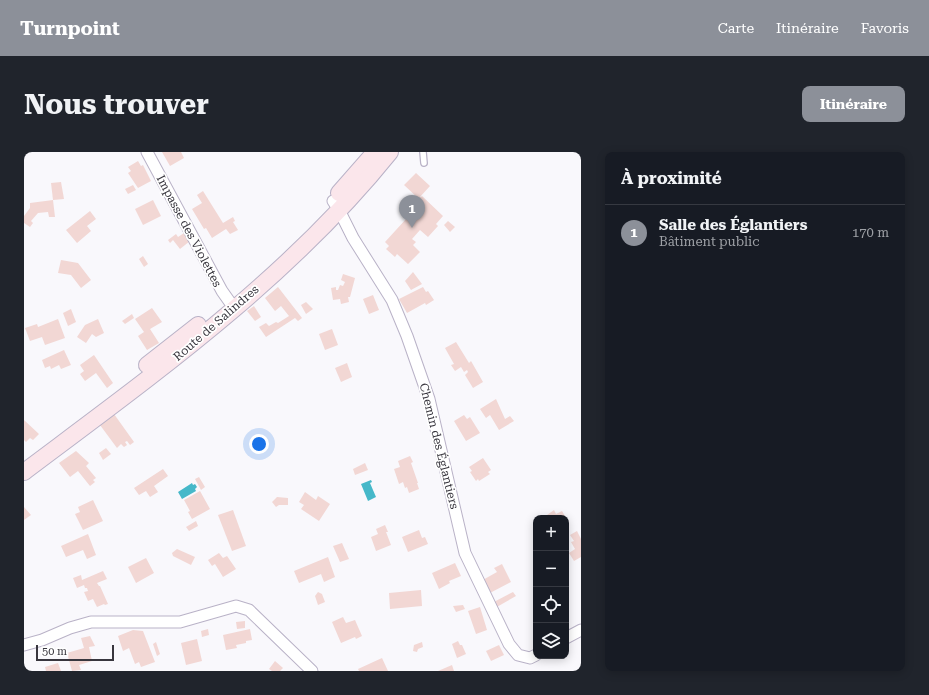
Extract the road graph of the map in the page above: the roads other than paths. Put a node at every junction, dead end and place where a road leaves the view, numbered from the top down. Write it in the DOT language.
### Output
graph roads {
  1 [pos="147,152"];
  2 [pos="375,152"];
  3 [pos="390,152"];
  4 [pos="423,152"];
  5 [pos="424,163"];
  6 [pos="336,205"];
  7 [pos="231,304"];
  8 [pos="24,459"];
  9 [pos="24,472"];
  10 [pos="581,630"];
  11 [pos="569,636"];
  12 [pos="24,645"];
  13 [pos="533,656"];
  14 [pos="312,671"];
  1 -- 7 [label="street, Impasse des Violettes"];
  2 -- 6 [label="main road, Route de Salindres"];
  3 -- 6 [label="main road, Route de Salindres"];
  4 -- 5 [label="lane"];
  6 -- 7 [label="main road, Route de Salindres"];
  6 -- 13 [label="street, Chemin des Églantiers"];
  7 -- 8 [label="main road, Route de Salindres"];
  7 -- 9 [label="main road, Route de Salindres"];
  10 -- 11 [label="street"];
  12 -- 14 [label="street"];
}
